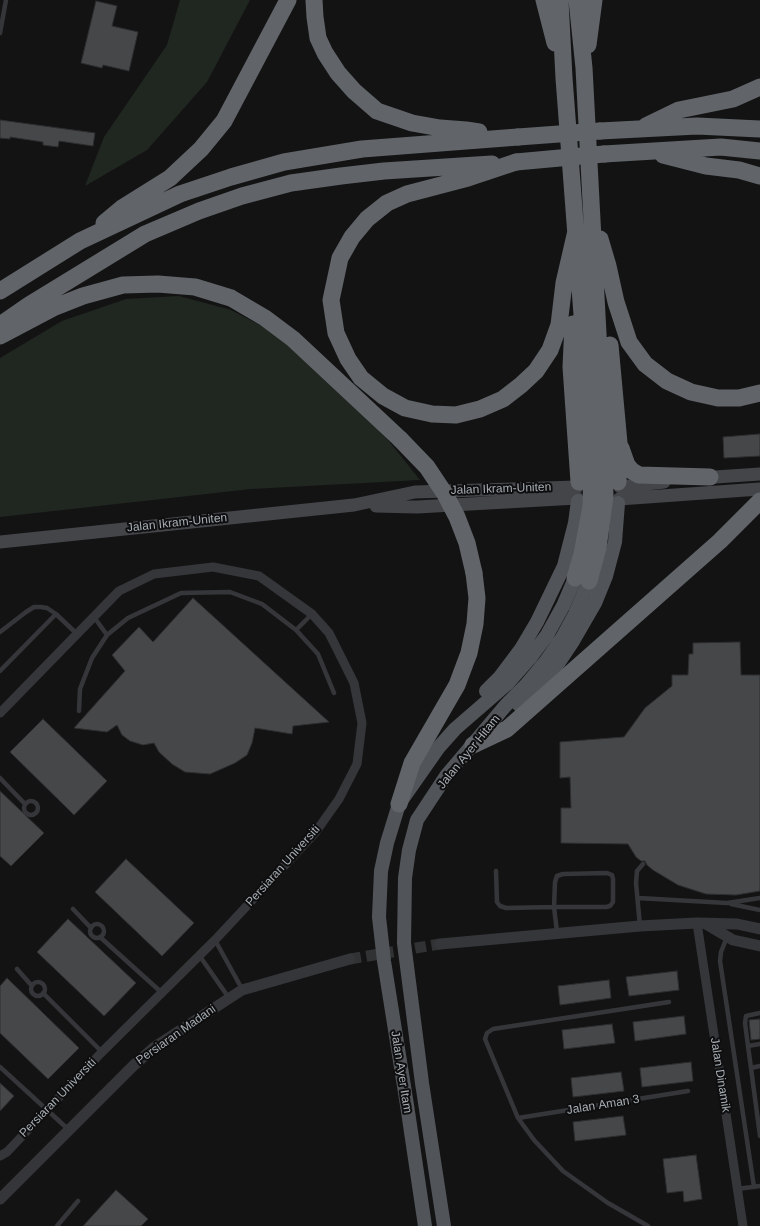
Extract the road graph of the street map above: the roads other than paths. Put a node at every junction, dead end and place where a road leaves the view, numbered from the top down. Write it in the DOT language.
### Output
graph roads {
  1 [pos="6,0"];
  2 [pos="288,0"];
  3 [pos="314,0"];
  4 [pos="544,0"];
  5 [pos="560,0"];
  6 [pos="577,0"];
  7 [pos="594,0"];
  8 [pos="0,33"];
  9 [pos="584,68"];
  10 [pos="564,78"];
  11 [pos="760,87"];
  12 [pos="642,128"];
  13 [pos="760,129"];
  14 [pos="512,137"];
  15 [pos="648,151"];
  16 [pos="760,151"];
  17 [pos="516,162"];
  18 [pos="760,176"];
  19 [pos="592,218"];
  20 [pos="576,231"];
  21 [pos="80,241"];
  22 [pos="594,242"];
  23 [pos="578,260"];
  24 [pos="0,291"];
  25 [pos="0,325"];
  26 [pos="0,336"];
  27 [pos="760,393"];
  28 [pos="596,408"];
  29 [pos="619,443"];
  30 [pos="760,474"];
  31 [pos="710,477"];
  32 [pos="760,488"];
  33 [pos="578,492"];
  34 [pos="619,493"];
  35 [pos="760,502"];
  36 [pos="0,542"];
  37 [pos="582,579"];
  38 [pos="56,614"];
  39 [pos="312,614"];
  40 [pos="94,617"];
  41 [pos="296,630"];
  42 [pos="0,632"];
  43 [pos="77,634"];
  44 [pos="107,636"];
  45 [pos="0,671"];
  46 [pos="334,693"];
  47 [pos="79,711"];
  48 [pos="0,713"];
  49 [pos="470,716"];
  50 [pos="487,730"];
  51 [pos="473,745"];
  52 [pos="0,778"];
  53 [pos="25,804"];
  54 [pos="399,804"];
  55 [pos="643,864"];
  56 [pos="496,871"];
  57 [pos="638,898"];
  58 [pos="760,898"];
  59 [pos="727,904"];
  60 [pos="554,907"];
  61 [pos="73,909"];
  62 [pos="760,910"];
  63 [pos="380,917"];
  64 [pos="702,924"];
  65 [pos="640,926"];
  66 [pos="91,928"];
  67 [pos="760,929"];
  68 [pos="557,933"];
  69 [pos="727,936"];
  70 [pos="100,937"];
  71 [pos="215,940"];
  72 [pos="404,943"];
  73 [pos="440,944"];
  74 [pos="760,946"];
  75 [pos="199,955"];
  76 [pos="350,959"];
  77 [pos="17,969"];
  78 [pos="32,986"];
  79 [pos="242,990"];
  80 [pos="161,992"];
  81 [pos="44,993"];
  82 [pos="229,998"];
  83 [pos="669,1002"];
  84 [pos="760,1014"];
  85 [pos="760,1044"];
  86 [pos="748,1046"];
  87 [pos="102,1052"];
  88 [pos="760,1066"];
  89 [pos="0,1067"];
  90 [pos="751,1068"];
  91 [pos="688,1092"];
  92 [pos="757,1093"];
  93 [pos="47,1110"];
  94 [pos="518,1118"];
  95 [pos="759,1119"];
  96 [pos="69,1130"];
  97 [pos="760,1136"];
  98 [pos="0,1156"];
  99 [pos="760,1186"];
  100 [pos="754,1187"];
  101 [pos="737,1189"];
  102 [pos="0,1199"];
  103 [pos="78,1201"];
  104 [pos="57,1226"];
  105 [pos="425,1226"];
  106 [pos="444,1226"];
  107 [pos="648,1226"];
  108 [pos="742,1226"];
  1 -- 8 [label="lane"];
  2 -- 21 [label="highway"];
  3 -- 14 [label="highway"];
  4 -- 10 [label="highway"];
  5 -- 10 [label="highway"];
  6 -- 9 [label="highway"];
  7 -- 9 [label="highway"];
  9 -- 19 [label="highway"];
  10 -- 20 [label="highway"];
  11 -- 12 [label="highway"];
  12 -- 13 [label="highway"];
  12 -- 14 [label="highway, bridge"];
  14 -- 21 [label="highway"];
  15 -- 16 [label="highway"];
  15 -- 17 [label="highway, bridge"];
  15 -- 18 [label="highway"];
  17 -- 20 [label="highway"];
  17 -- 25 [label="highway"];
  19 -- 22 [label="highway"];
  19 -- 27 [label="highway"];
  20 -- 23 [label="highway"];
  21 -- 24 [label="highway"];
  22 -- 28 [label="highway"];
  22 -- 29 [label="highway"];
  23 -- 28 [label="highway"];
  23 -- 33 [label="highway"];
  26 -- 54 [label="highway, bridge"];
  28 -- 37 [label="highway, bridge"];
  29 -- 31 [label="highway"];
  29 -- 34 [label="highway"];
  30 -- 31 [label="main road"];
  31 -- 34 [label="main road"];
  32 -- 34 [label="main road"];
  33 -- 34 [label="main road"];
  33 -- 34 [label="main road"];
  33 -- 36 [label="main road, Jalan Ikram-Uniten"];
  33 -- 49 [label="main road"];
  34 -- 50 [label="main road"];
  35 -- 51 [label="highway"];
  37 -- 49 [label="main road, Jalan Ayer Hitam"];
  37 -- 50 [label="main road, Jalan Ayer Hitam"];
  38 -- 42 [label="lane"];
  38 -- 43 [label="lane"];
  38 -- 45 [label="lane"];
  39 -- 40 [label="street, Persiaran Universiti"];
  39 -- 41 [label="lane"];
  39 -- 71 [label="street, Persiaran Universiti"];
  40 -- 43 [label="street, Persiaran Universiti"];
  40 -- 44 [label="lane"];
  41 -- 44 [label="lane"];
  41 -- 46 [label="lane"];
  43 -- 48 [label="street, Persiaran Universiti"];
  44 -- 47 [label="lane"];
  49 -- 54 [label="main road, Jalan Ayer Hitam"];
  50 -- 51 [label="main road, Jalan Ayer Hitam"];
  51 -- 72 [label="main road, Jalan Ayer Hitam"];
  52 -- 53 [label="lane"];
  54 -- 63 [label="main road, Jalan Ayer Hitam"];
  55 -- 57 [label="lane"];
  56 -- 60 [label="lane"];
  57 -- 59 [label="lane"];
  57 -- 65 [label="lane"];
  58 -- 59 [label="lane"];
  59 -- 62 [label="lane"];
  60 -- 60 [label="lane"];
  60 -- 68 [label="lane"];
  61 -- 66 [label="lane"];
  63 -- 105 [label="main road, Jalan Ayer Itam"];
  64 -- 65 [label="street"];
  64 -- 67 [label="street"];
  64 -- 69 [label="street"];
  64 -- 101 [label="street, Jalan Dinamik"];
  65 -- 68 [label="street"];
  66 -- 70 [label="lane"];
  66 -- 70 [label="lane"];
  68 -- 73 [label="street"];
  69 -- 74 [label="street"];
  69 -- 100 [label="lane"];
  70 -- 80 [label="lane"];
  71 -- 75 [label="street, Persiaran Universiti"];
  71 -- 79 [label="lane"];
  72 -- 106 [label="main road, Jalan Ayer Itam"];
  75 -- 80 [label="street, Persiaran Universiti"];
  75 -- 82 [label="lane"];
  76 -- 79 [label="street, Persiaran Madani"];
  77 -- 78 [label="lane"];
  78 -- 81 [label="lane"];
  78 -- 81 [label="lane"];
  79 -- 82 [label="street, Persiaran Madani"];
  80 -- 87 [label="street, Persiaran Universiti"];
  81 -- 87 [label="lane"];
  82 -- 96 [label="street, Persiaran Madani"];
  83 -- 94 [label="lane"];
  84 -- 86 [label="lane"];
  85 -- 86 [label="lane"];
  86 -- 90 [label="lane"];
  87 -- 93 [label="street, Persiaran Universiti"];
  88 -- 90 [label="lane"];
  89 -- 93 [label="lane"];
  90 -- 92 [label="lane"];
  91 -- 94 [label="lane, Jalan Aman 3"];
  92 -- 95 [label="lane"];
  93 -- 96 [label="lane"];
  93 -- 98 [label="street, Persiaran Universiti"];
  94 -- 107 [label="lane"];
  95 -- 97 [label="lane"];
  96 -- 102 [label="street, Persiaran Madani"];
  99 -- 100 [label="lane"];
  100 -- 101 [label="lane"];
  101 -- 108 [label="street, Jalan Dinamik"];
  103 -- 104 [label="lane"];
}
